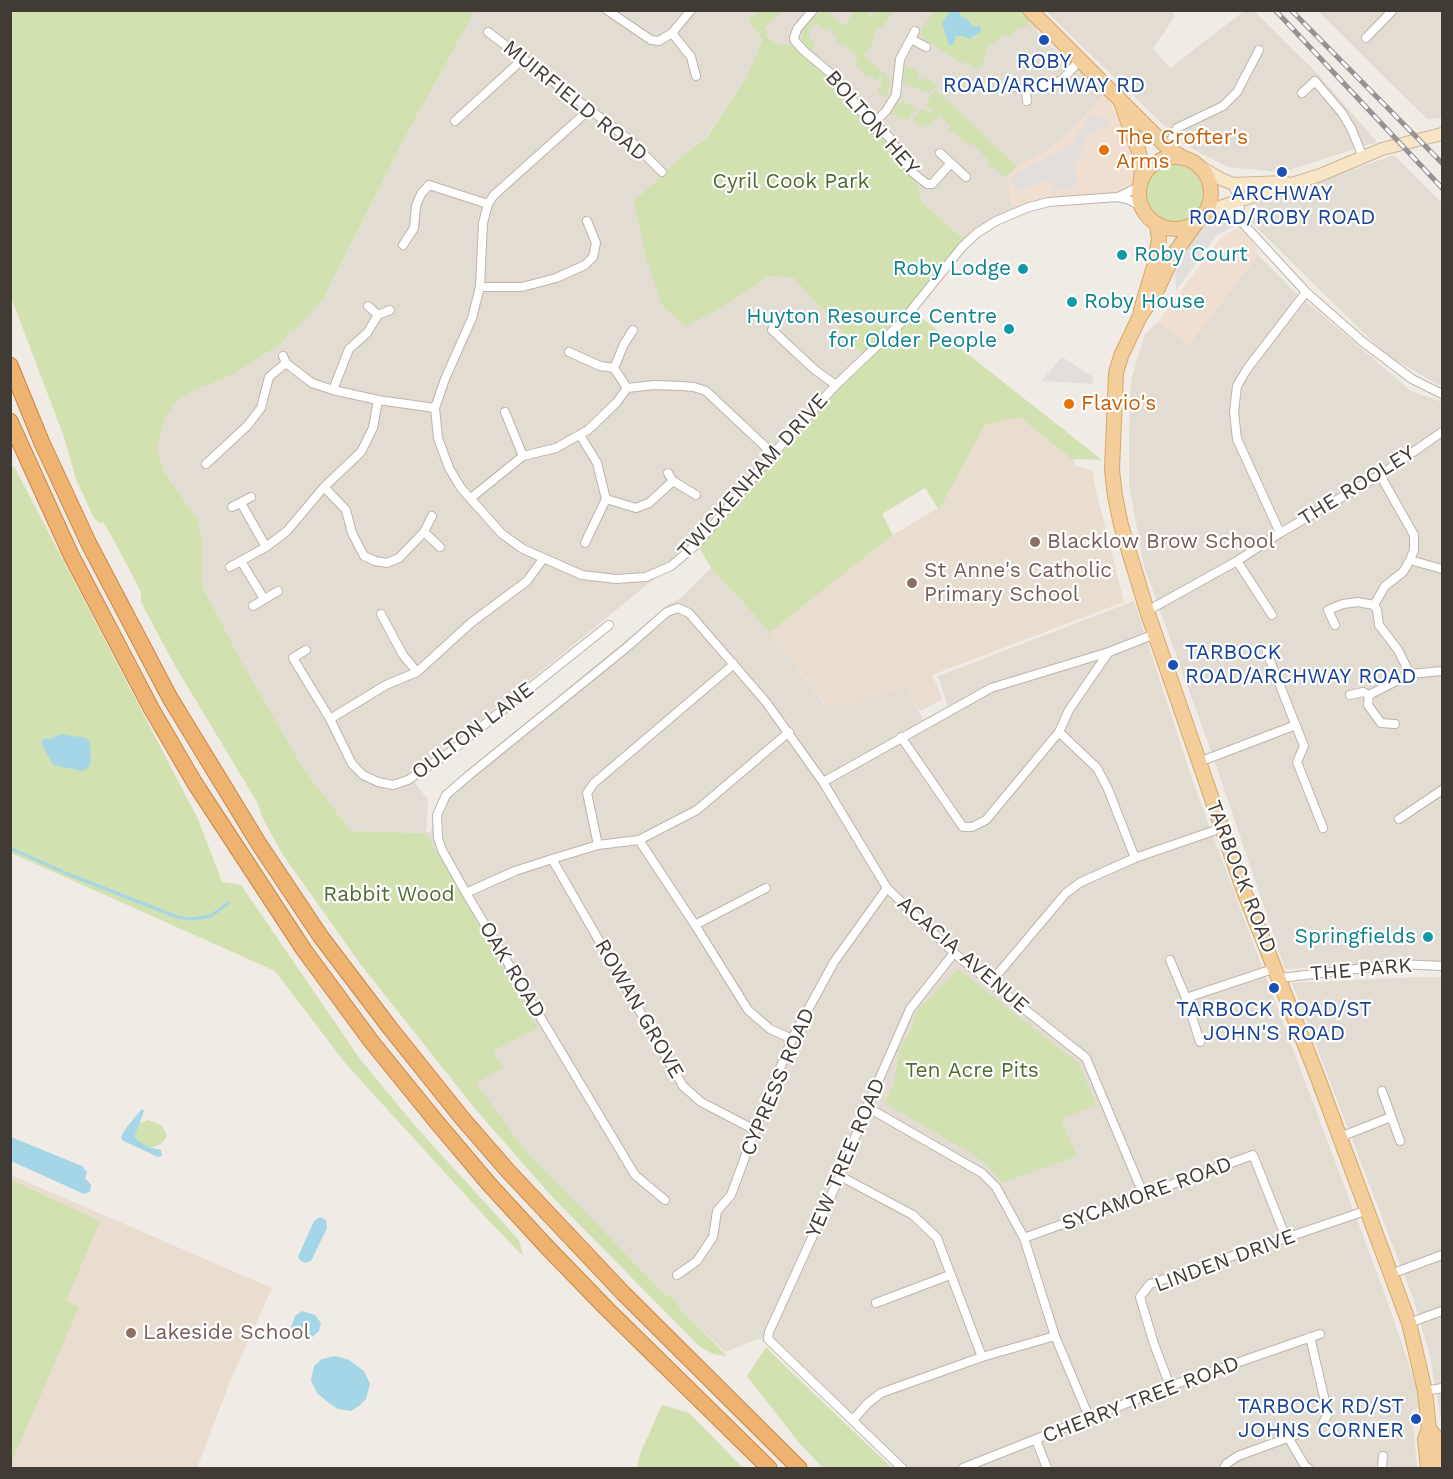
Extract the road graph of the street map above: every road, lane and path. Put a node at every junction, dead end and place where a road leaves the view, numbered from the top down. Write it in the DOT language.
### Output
graph roads {
  1 [pos="607,10"];
  2 [pos="691,10"];
  3 [pos="813,10"];
  4 [pos="1030,10"];
  5 [pos="1393,10"];
  6 [pos="488,32"];
  7 [pos="672,33"];
  8 [pos="1366,38"];
  9 [pos="926,47"];
  10 [pos="1259,50"];
  11 [pos="524,58"];
  12 [pos="1080,60"];
  13 [pos="696,76"];
  14 [pos="1013,86"];
  15 [pos="1302,93"];
  16 [pos="1119,98"];
  17 [pos="590,109"];
  18 [pos="455,121"];
  19 [pos="874,123"];
  20 [pos="1443,134"];
  21 [pos="1168,148"];
  22 [pos="940,153"];
  23 [pos="1363,157"];
  24 [pos="1183,158"];
  25 [pos="951,163"];
  26 [pos="1202,168"];
  27 [pos="662,172"];
  28 [pos="966,177"];
  29 [pos="1298,182"];
  30 [pos="1140,184"];
  31 [pos="1233,184"];
  32 [pos="1117,197"];
  33 [pos="1239,201"];
  34 [pos="488,204"];
  35 [pos="1226,205"];
  36 [pos="1141,206"];
  37 [pos="1207,211"];
  38 [pos="587,220"];
  39 [pos="1241,222"];
  40 [pos="1196,223"];
  41 [pos="1157,225"];
  42 [pos="404,245"];
  43 [pos="480,287"];
  44 [pos="1306,292"];
  45 [pos="368,306"];
  46 [pos="390,310"];
  47 [pos="378,315"];
  48 [pos="778,316"];
  49 [pos="1139,318"];
  50 [pos="633,330"];
  51 [pos="569,352"];
  52 [pos="10,365"];
  53 [pos="614,368"];
  54 [pos="836,385"];
  55 [pos="627,388"];
  56 [pos="333,390"];
  57 [pos="1443,394"];
  58 [pos="378,400"];
  59 [pos="435,408"];
  60 [pos="505,412"];
  61 [pos="10,421"];
  62 [pos="1443,432"];
  63 [pos="580,435"];
  64 [pos="773,454"];
  65 [pos="524,456"];
  66 [pos="206,464"];
  67 [pos="1380,475"];
  68 [pos="324,487"];
  69 [pos="696,495"];
  70 [pos="251,497"];
  71 [pos="471,498"];
  72 [pos="606,499"];
  73 [pos="241,503"];
  74 [pos="232,507"];
  75 [pos="432,516"];
  76 [pos="424,532"];
  77 [pos="1280,533"];
  78 [pos="585,543"];
  79 [pos="266,547"];
  80 [pos="440,547"];
  81 [pos="543,559"];
  82 [pos="1410,560"];
  83 [pos="241,561"];
  84 [pos="1237,561"];
  85 [pos="230,567"];
  86 [pos="1443,569"];
  87 [pos="278,591"];
  88 [pos="264,599"];
  89 [pos="1374,605"];
  90 [pos="253,606"];
  91 [pos="678,608"];
  92 [pos="1147,611"];
  93 [pos="381,614"];
  94 [pos="1272,615"];
  95 [pos="609,625"];
  96 [pos="1335,625"];
  97 [pos="1155,634"];
  98 [pos="306,650"];
  99 [pos="1109,652"];
  100 [pos="1268,652"];
  101 [pos="734,664"];
  102 [pos="1443,671"];
  103 [pos="417,672"];
  104 [pos="1410,674"];
  105 [pos="1350,695"];
  106 [pos="1369,695"];
  107 [pos="330,719"];
  108 [pos="1395,724"];
  109 [pos="1296,725"];
  110 [pos="789,732"];
  111 [pos="1059,732"];
  112 [pos="901,737"];
  113 [pos="1199,762"];
  114 [pos="823,782"];
  115 [pos="1443,790"];
  116 [pos="1400,819"];
  117 [pos="1222,828"];
  118 [pos="1323,828"];
  119 [pos="639,840"];
  120 [pos="598,845"];
  121 [pos="1134,858"];
  122 [pos="552,859"];
  123 [pos="766,888"];
  124 [pos="887,888"];
  125 [pos="466,893"];
  126 [pos="695,925"];
  127 [pos="954,953"];
  128 [pos="1170,960"];
  129 [pos="1443,966"];
  130 [pos="1278,973"];
  131 [pos="991,982"];
  132 [pos="1186,998"];
  133 [pos="792,1039"];
  134 [pos="1200,1042"];
  135 [pos="1382,1091"];
  136 [pos="867,1107"];
  137 [pos="1391,1118"];
  138 [pos="754,1130"];
  139 [pos="1340,1137"];
  140 [pos="1400,1141"];
  141 [pos="840,1176"];
  142 [pos="1144,1196"];
  143 [pos="665,1200"];
  144 [pos="1368,1210"];
  145 [pos="1024,1238"];
  146 [pos="1286,1238"];
  147 [pos="1443,1255"];
  148 [pos="1391,1274"];
  149 [pos="677,1275"];
  150 [pos="950,1275"];
  151 [pos="876,1303"];
  152 [pos="1443,1311"];
  153 [pos="1409,1323"];
  154 [pos="1320,1334"];
  155 [pos="1055,1335"];
  156 [pos="1310,1337"];
  157 [pos="982,1357"];
  158 [pos="1170,1386"];
  159 [pos="1443,1388"];
  160 [pos="1425,1392"];
  161 [pos="1089,1417"];
  162 [pos="853,1420"];
  163 [pos="1323,1423"];
  164 [pos="1429,1429"];
  165 [pos="1298,1434"];
  166 [pos="1288,1437"];
  167 [pos="1036,1440"];
  168 [pos="1383,1456"];
  169 [pos="768,1468"];
  170 [pos="799,1468"];
  171 [pos="902,1468"];
  172 [pos="963,1468"];
  173 [pos="1047,1468"];
  174 [pos="1224,1468"];
  175 [pos="1308,1468"];
  176 [pos="1382,1468"];
  177 [pos="1428,1468"];
  178 [pos="1440,1468"];
  1 -- 7 [label="street"];
  2 -- 7 [label="street"];
  3 -- 19 [label="street, BOLTON HEY"];
  4 -- 12 [label="main road"];
  5 -- 8 [label="street"];
  6 -- 11 [label="street, MUIRFIELD ROAD"];
  7 -- 13 [label="street"];
  9 -- 19 [label="street"];
  10 -- 21 [label="street"];
  11 -- 17 [label="street, MUIRFIELD ROAD"];
  11 -- 18 [label="street"];
  12 -- 14 [label="street"];
  12 -- 16 [label="main road"];
  15 -- 23 [label="street"];
  16 -- 21 [label="main road"];
  16 -- 30 [label="main road"];
  17 -- 27 [label="street, MUIRFIELD ROAD"];
  17 -- 34 [label="street"];
  19 -- 25 [label="street, BOLTON HEY"];
  20 -- 23 [label="main road"];
  21 -- 24 [label="main road"];
  22 -- 25 [label="street, BOLTON HEY"];
  23 -- 29 [label="main road"];
  24 -- 26 [label="main road"];
  24 -- 30 [label="main road"];
  25 -- 28 [label="street, BOLTON HEY"];
  26 -- 31 [label="main road"];
  26 -- 37 [label="main road"];
  29 -- 31 [label="main road"];
  29 -- 33 [label="main road"];
  30 -- 32 [label="street, TWICKENHAM DRIVE"];
  30 -- 36 [label="main road"];
  31 -- 33 [label="street"];
  32 -- 36 [label="street, TWICKENHAM DRIVE"];
  32 -- 54 [label="street, TWICKENHAM DRIVE"];
  33 -- 35 [label="main road"];
  33 -- 39 [label="street"];
  34 -- 42 [label="street"];
  34 -- 43 [label="street, TWICKENHAM DRIVE"];
  35 -- 37 [label="main road"];
  35 -- 39 [label="street"];
  36 -- 41 [label="main road"];
  37 -- 40 [label="main road"];
  38 -- 43 [label="street"];
  39 -- 44 [label="street"];
  40 -- 41 [label="main road"];
  40 -- 49 [label="main road, TARBOCK ROAD"];
  41 -- 49 [label="main road, TARBOCK ROAD"];
  43 -- 59 [label="street, TWICKENHAM DRIVE"];
  44 -- 57 [label="street"];
  44 -- 77 [label="street"];
  45 -- 47 [label="street"];
  46 -- 47 [label="street"];
  47 -- 56 [label="street"];
  48 -- 54 [label="street"];
  49 -- 92 [label="main road, TARBOCK ROAD"];
  50 -- 53 [label="street"];
  51 -- 53 [label="street"];
  52 -- 170 [label="highway"];
  53 -- 55 [label="street"];
  54 -- 64 [label="street, TWICKENHAM DRIVE"];
  55 -- 63 [label="street"];
  55 -- 64 [label="street"];
  56 -- 58 [label="street"];
  56 -- 66 [label="street"];
  58 -- 59 [label="street"];
  58 -- 68 [label="street"];
  59 -- 71 [label="street, TWICKENHAM DRIVE"];
  60 -- 65 [label="street"];
  61 -- 169 [label="highway"];
  62 -- 67 [label="street, THE ROOLEY"];
  63 -- 65 [label="street"];
  63 -- 72 [label="street"];
  64 -- 81 [label="street, TWICKENHAM DRIVE"];
  65 -- 71 [label="street"];
  67 -- 77 [label="street, THE ROOLEY"];
  67 -- 82 [label="street"];
  68 -- 76 [label="street"];
  68 -- 79 [label="street"];
  69 -- 72 [label="street"];
  70 -- 73 [label="street"];
  71 -- 81 [label="street, TWICKENHAM DRIVE"];
  72 -- 78 [label="street"];
  73 -- 74 [label="street"];
  73 -- 79 [label="street"];
  75 -- 76 [label="street"];
  76 -- 80 [label="street"];
  77 -- 84 [label="street, THE ROOLEY"];
  79 -- 83 [label="street"];
  81 -- 103 [label="street"];
  82 -- 86 [label="street"];
  82 -- 89 [label="street"];
  83 -- 85 [label="street"];
  83 -- 88 [label="street"];
  84 -- 92 [label="street, THE ROOLEY"];
  84 -- 94 [label="street"];
  87 -- 88 [label="street"];
  88 -- 90 [label="street"];
  89 -- 96 [label="street"];
  89 -- 104 [label="street"];
  91 -- 101 [label="street, ACACIA AVENUE"];
  91 -- 125 [label="street, OAK ROAD"];
  92 -- 97 [label="main road, TARBOCK ROAD"];
  93 -- 103 [label="street"];
  95 -- 107 [label="street, OULTON LANE"];
  97 -- 99 [label="street"];
  97 -- 113 [label="main road, TARBOCK ROAD"];
  98 -- 107 [label="street, OULTON LANE"];
  99 -- 111 [label="street"];
  99 -- 112 [label="street"];
  100 -- 109 [label="street"];
  101 -- 110 [label="street, ACACIA AVENUE"];
  101 -- 120 [label="street"];
  102 -- 104 [label="street"];
  103 -- 107 [label="street"];
  104 -- 106 [label="street"];
  105 -- 106 [label="street"];
  106 -- 108 [label="street"];
  109 -- 113 [label="street"];
  109 -- 118 [label="street"];
  110 -- 114 [label="street, ACACIA AVENUE"];
  110 -- 119 [label="street"];
  111 -- 112 [label="street"];
  111 -- 121 [label="street"];
  112 -- 114 [label="street"];
  113 -- 117 [label="main road, TARBOCK ROAD"];
  114 -- 124 [label="street, ACACIA AVENUE"];
  115 -- 116 [label="street"];
  117 -- 121 [label="street"];
  117 -- 130 [label="main road, TARBOCK ROAD"];
  119 -- 120 [label="street"];
  119 -- 126 [label="street"];
  120 -- 122 [label="street"];
  121 -- 131 [label="street"];
  122 -- 125 [label="street"];
  122 -- 138 [label="street, ROWAN GROVE"];
  123 -- 126 [label="street"];
  124 -- 127 [label="street, ACACIA AVENUE"];
  124 -- 133 [label="street, CYPRESS ROAD"];
  125 -- 143 [label="street, OAK ROAD"];
  126 -- 133 [label="street"];
  127 -- 131 [label="street, ACACIA AVENUE"];
  127 -- 136 [label="street, YEW TREE ROAD"];
  128 -- 132 [label="street"];
  129 -- 130 [label="street, THE PARK"];
  130 -- 132 [label="street, THE PARK"];
  130 -- 139 [label="main road, TARBOCK ROAD"];
  131 -- 142 [label="street, ACACIA AVENUE"];
  132 -- 134 [label="street"];
  133 -- 138 [label="street, CYPRESS ROAD"];
  135 -- 137 [label="street"];
  136 -- 141 [label="street, YEW TREE ROAD"];
  136 -- 145 [label="street"];
  137 -- 139 [label="street"];
  137 -- 140 [label="street"];
  138 -- 149 [label="street, CYPRESS ROAD"];
  139 -- 144 [label="main road, TARBOCK ROAD"];
  141 -- 150 [label="street"];
  141 -- 162 [label="street, YEW TREE ROAD"];
  142 -- 145 [label="street, SYCAMORE ROAD"];
  142 -- 146 [label="street, SYCAMORE ROAD"];
  144 -- 146 [label="street, LINDEN DRIVE"];
  144 -- 148 [label="main road, TARBOCK ROAD"];
  145 -- 155 [label="street"];
  146 -- 158 [label="street, LINDEN DRIVE"];
  147 -- 148 [label="street"];
  148 -- 153 [label="main road, TARBOCK ROAD"];
  150 -- 151 [label="street"];
  150 -- 157 [label="street"];
  152 -- 153 [label="street"];
  153 -- 160 [label="main road, TARBOCK ROAD"];
  154 -- 156 [label="street, CHERRY TREE ROAD"];
  155 -- 157 [label="street"];
  155 -- 161 [label="street"];
  156 -- 158 [label="street, CHERRY TREE ROAD"];
  156 -- 163 [label="street"];
  157 -- 162 [label="street"];
  158 -- 161 [label="street, CHERRY TREE ROAD"];
  159 -- 160 [label="street"];
  160 -- 164 [label="main road, TARBOCK ROAD"];
  161 -- 167 [label="street, CHERRY TREE ROAD"];
  162 -- 171 [label="street"];
  164 -- 177 [label="main road, TARBOCK ROAD"];
  164 -- 178 [label="main road, TARBOCK ROAD"];
  165 -- 166 [label="street"];
  166 -- 174 [label="street"];
  166 -- 175 [label="street"];
  167 -- 172 [label="street, CHERRY TREE ROAD"];
  167 -- 173 [label="street"];
  168 -- 176 [label="street"];
}
